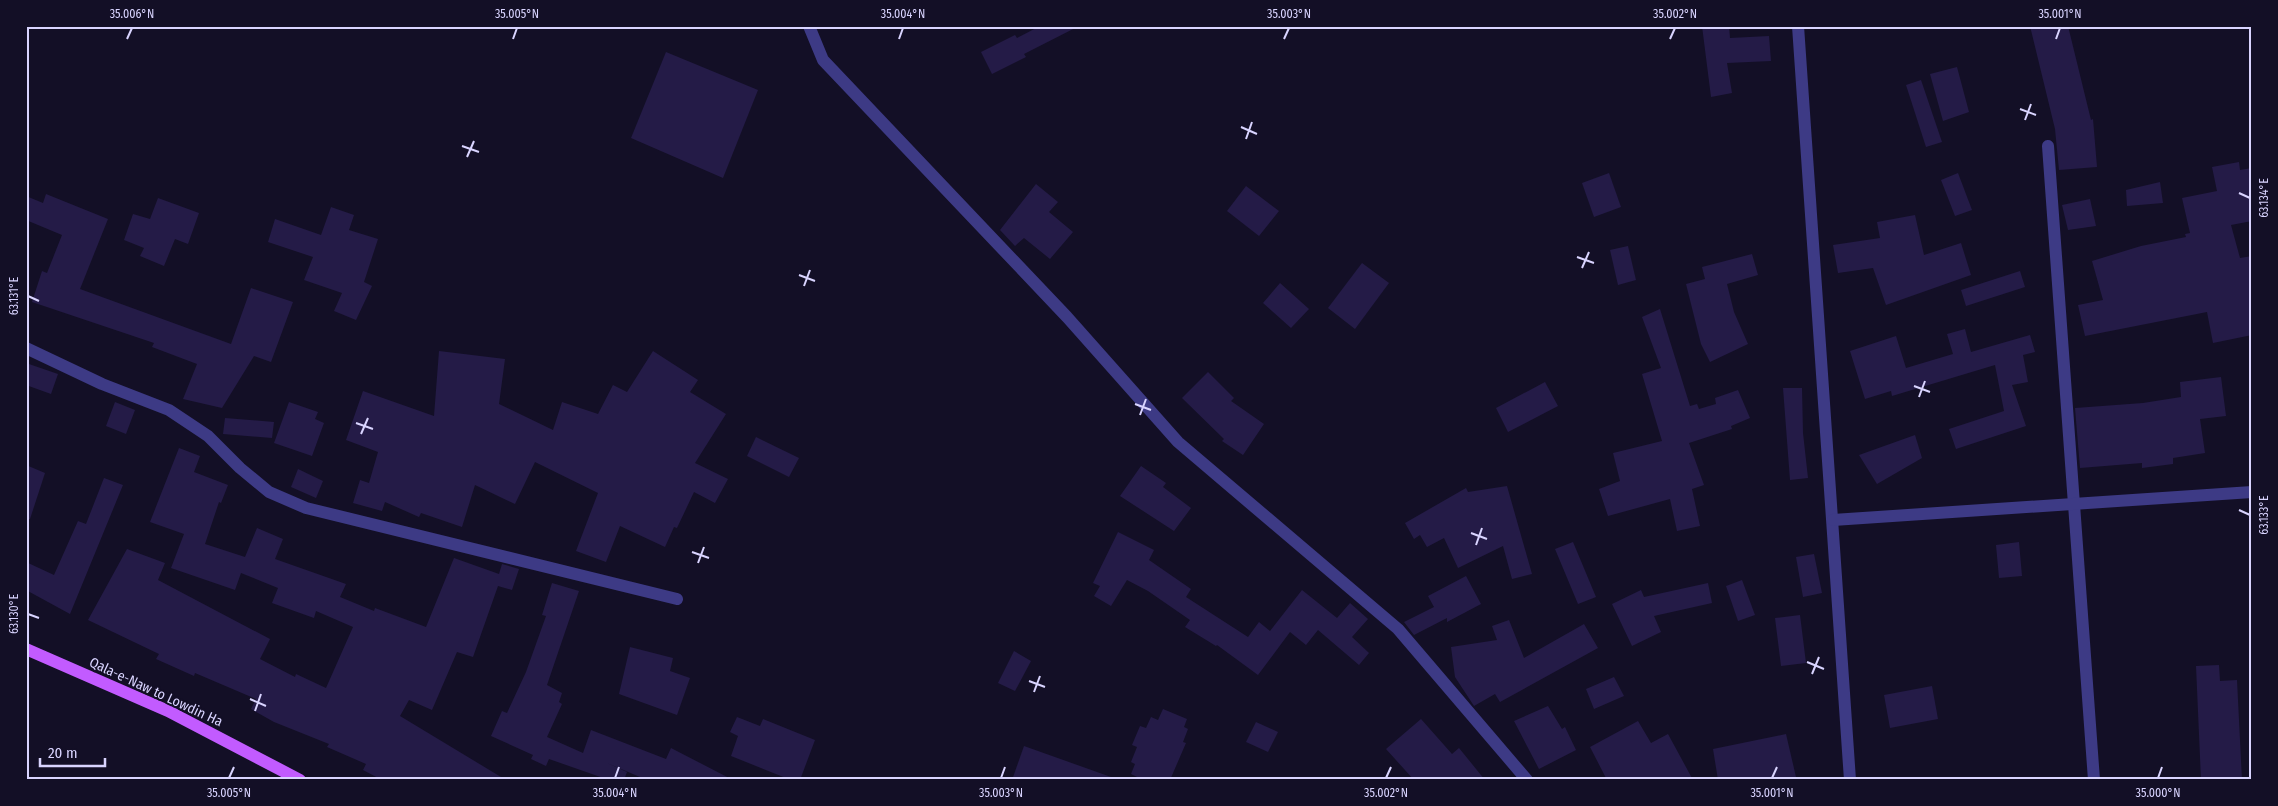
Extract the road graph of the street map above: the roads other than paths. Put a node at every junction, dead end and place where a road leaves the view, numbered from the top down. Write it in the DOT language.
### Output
graph roads {
  1 [pos="810,26"];
  2 [pos="1798,26"];
  3 [pos="2048,146"];
  4 [pos="26,348"];
  5 [pos="2252,492"];
  6 [pos="2074,503"];
  7 [pos="1833,520"];
  8 [pos="677,599"];
  9 [pos="26,649"];
  10 [pos="300,780"];
  11 [pos="1528,780"];
  12 [pos="1850,780"];
  13 [pos="2094,780"];
  1 -- 11 [label="street"];
  2 -- 7 [label="street"];
  3 -- 6 [label="street"];
  4 -- 8 [label="street"];
  5 -- 6 [label="street"];
  6 -- 7 [label="street"];
  6 -- 13 [label="street"];
  7 -- 12 [label="street"];
  9 -- 10 [label="main road, Qala-e-Naw to Lowdin Ha"];
}
